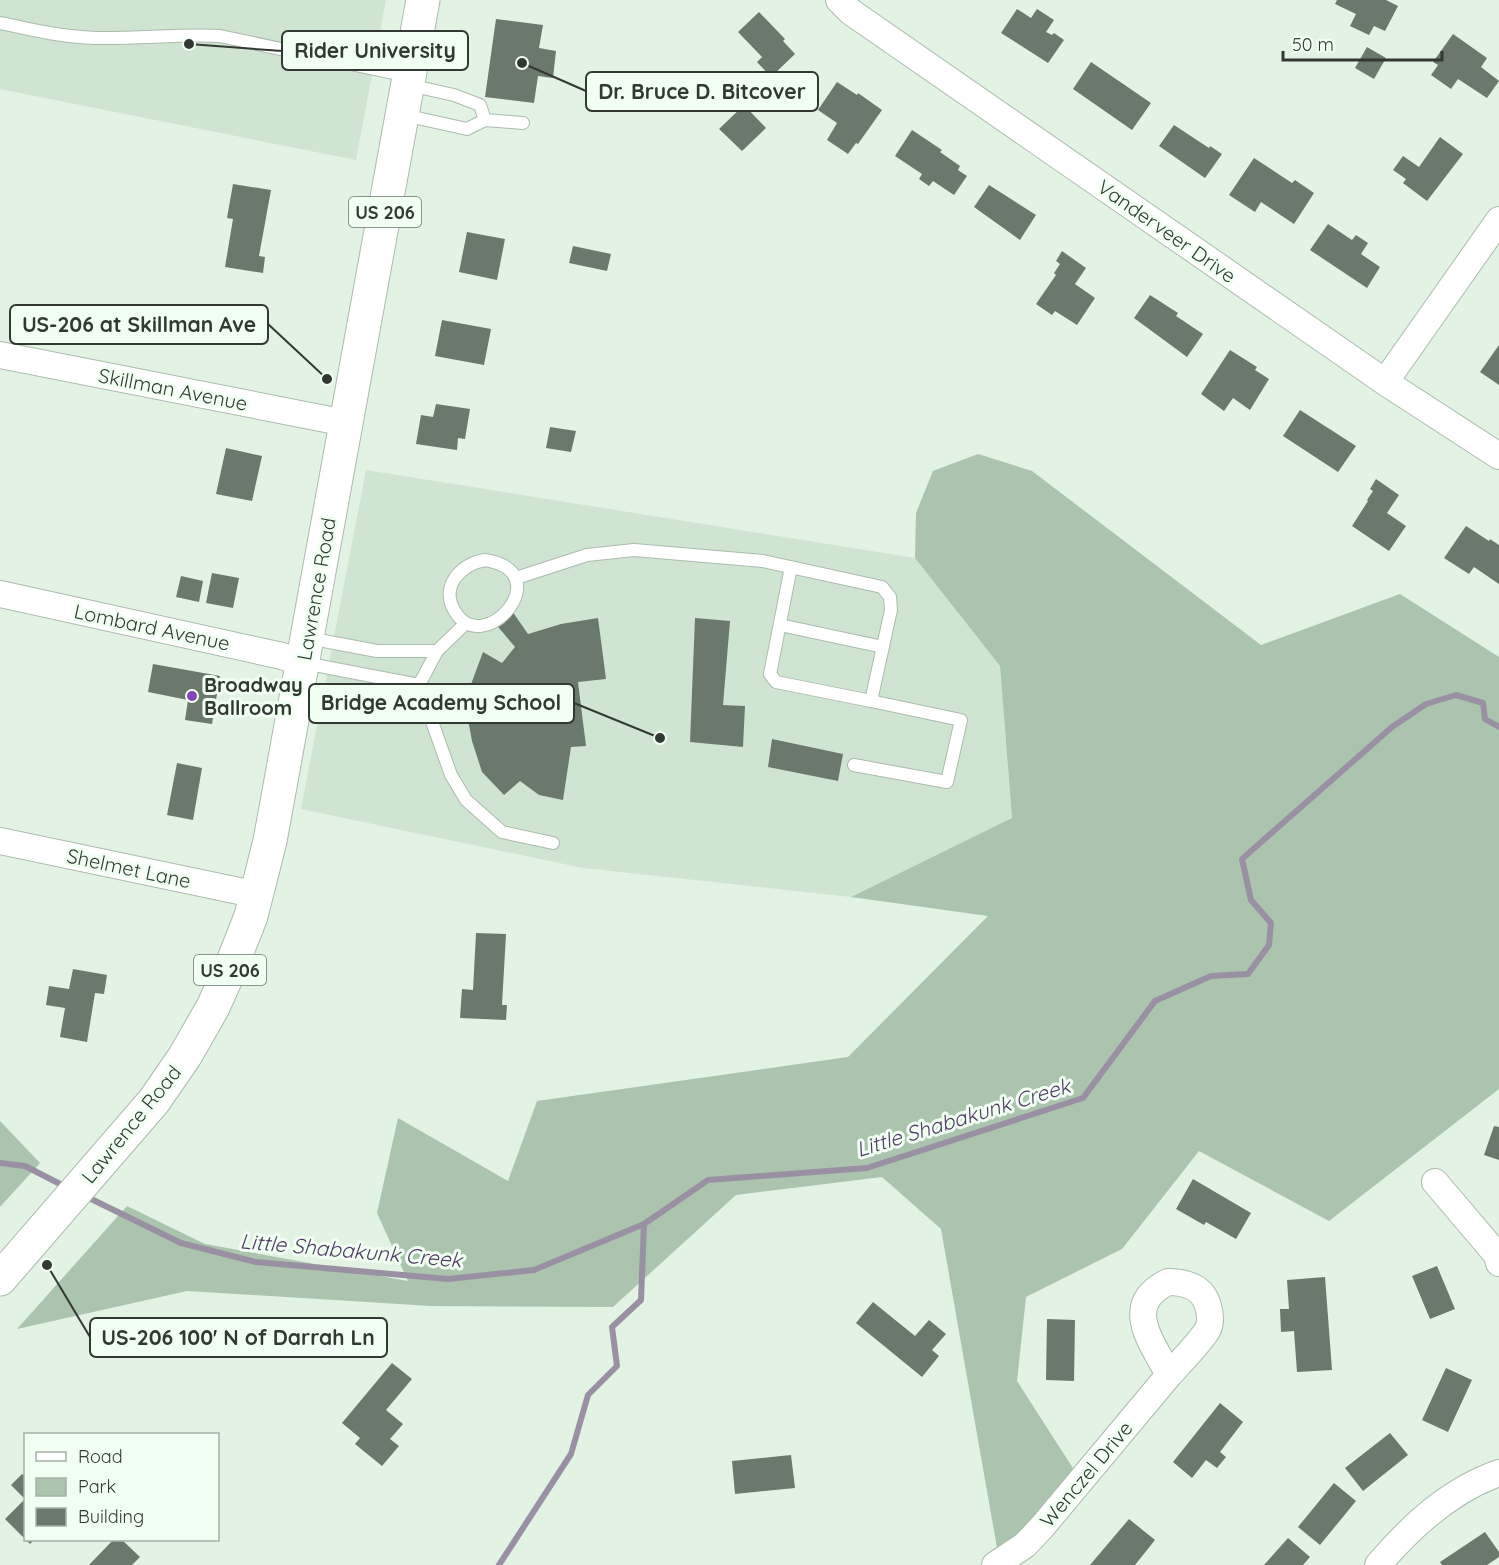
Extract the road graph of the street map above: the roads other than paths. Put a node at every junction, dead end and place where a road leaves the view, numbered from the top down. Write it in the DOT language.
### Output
graph roads {
  1 [pos="423,0"];
  2 [pos="839,0"];
  3 [pos="0,23"];
  4 [pos="406,92"];
  5 [pos="485,120"];
  6 [pos="523,123"];
  7 [pos="1499,220"];
  8 [pos="0,355"];
  9 [pos="1385,382"];
  10 [pos="346,423"];
  11 [pos="1499,456"];
  12 [pos="791,567"];
  13 [pos="516,578"];
  14 [pos="0,594"];
  15 [pos="465,624"];
  16 [pos="780,625"];
  17 [pos="883,647"];
  18 [pos="305,650"];
  19 [pos="437,651"];
  20 [pos="419,685"];
  21 [pos="871,701"];
  22 [pos="854,765"];
  23 [pos="0,841"];
  24 [pos="553,843"];
  25 [pos="258,895"];
  26 [pos="1435,1182"];
  27 [pos="1498,1257"];
  28 [pos="0,1279"];
  29 [pos="1169,1375"];
  30 [pos="1499,1473"];
  31 [pos="995,1565"];
  32 [pos="1378,1565"];
  1 -- 4 [label="main road, Lawrence Road / US 206"];
  2 -- 9 [label="street, Vanderveer Drive"];
  3 -- 4 [label="lane"];
  4 -- 5 [label="lane"];
  4 -- 5 [label="lane"];
  4 -- 10 [label="main road, Lawrence Road / US 206"];
  5 -- 6 [label="lane"];
  7 -- 9 [label="street"];
  8 -- 10 [label="street, Skillman Avenue"];
  9 -- 11 [label="street, Vanderveer Drive"];
  10 -- 18 [label="main road, Lawrence Road / US 206"];
  12 -- 13 [label="lane"];
  12 -- 16 [label="lane"];
  12 -- 17 [label="lane"];
  13 -- 15 [label="lane"];
  13 -- 15 [label="lane"];
  14 -- 18 [label="street, Lombard Avenue"];
  15 -- 19 [label="lane"];
  16 -- 17 [label="lane"];
  16 -- 21 [label="lane"];
  17 -- 21 [label="lane"];
  18 -- 19 [label="lane"];
  18 -- 20 [label="lane"];
  18 -- 25 [label="main road, Lawrence Road / US 206"];
  19 -- 20 [label="lane"];
  20 -- 24 [label="lane"];
  21 -- 22 [label="lane"];
  23 -- 25 [label="street, Shelmet Lane"];
  25 -- 28 [label="main road, Lawrence Road / US 206"];
  26 -- 27 [label="street"];
  29 -- 31 [label="street, Wenczel Drive"];
  30 -- 32 [label="street"];
}
